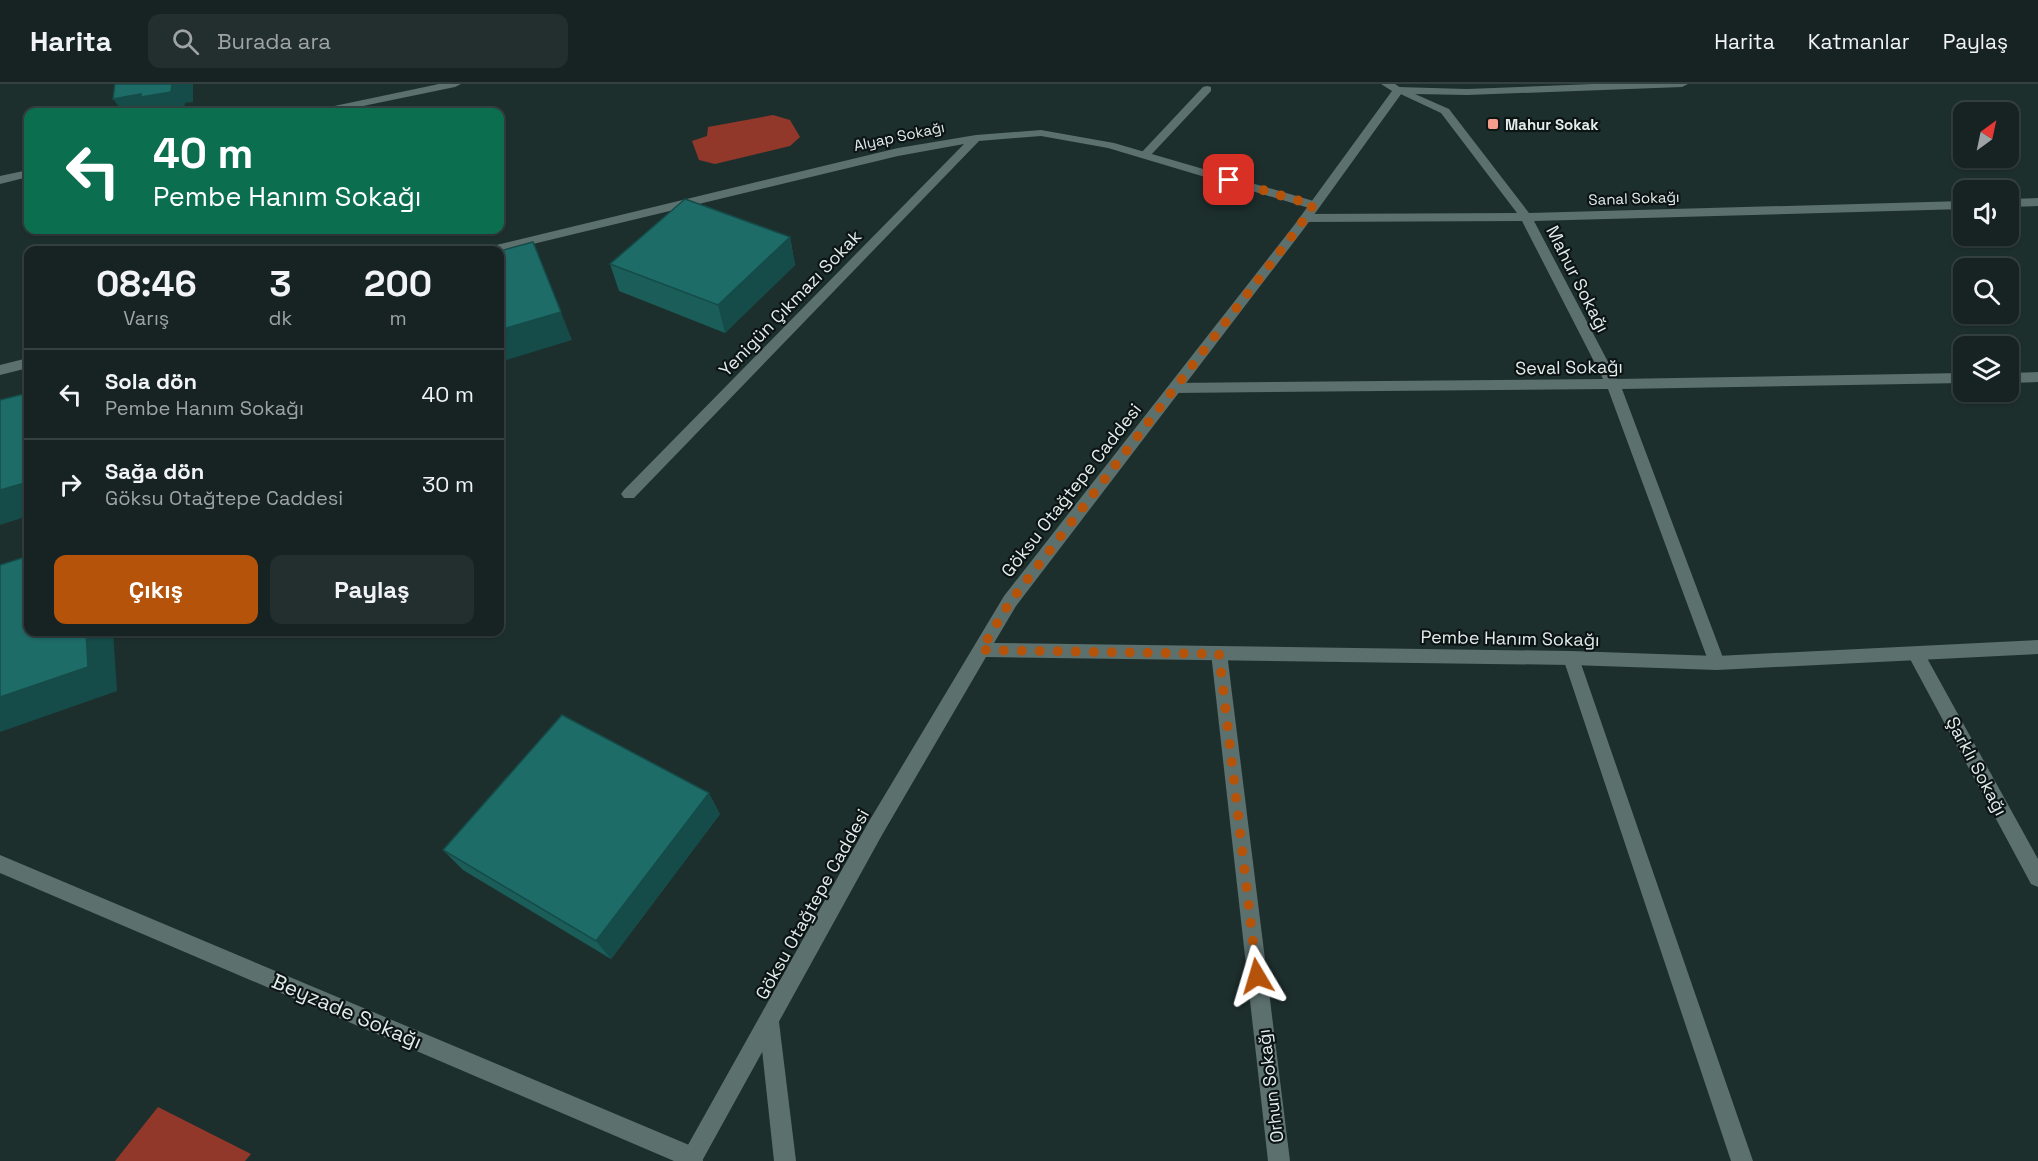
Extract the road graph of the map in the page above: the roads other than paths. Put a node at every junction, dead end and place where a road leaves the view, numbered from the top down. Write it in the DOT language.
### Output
graph roads {
  1 [pos="455,84"];
  2 [pos="1682,84"];
  3 [pos="1393,87"];
  4 [pos="1207,88"];
  5 [pos="339,108"];
  6 [pos="976,138"];
  7 [pos="1144,155"];
  8 [pos="24,175"];
  9 [pos="0,180"];
  10 [pos="2038,202"];
  11 [pos="2019,203"];
  12 [pos="1953,205"];
  13 [pos="1309,211"];
  14 [pos="1526,217"];
  15 [pos="504,247"];
  16 [pos="24,364"];
  17 [pos="0,370"];
  18 [pos="2038,377"];
  19 [pos="1953,378"];
  20 [pos="2019,378"];
  21 [pos="1613,384"];
  22 [pos="1174,388"];
  23 [pos="629,494"];
  24 [pos="2038,647"];
  25 [pos="981,650"];
  26 [pos="1219,654"];
  27 [pos="1916,654"];
  28 [pos="1571,658"];
  29 [pos="1717,663"];
  30 [pos="0,864"];
  31 [pos="2038,878"];
  32 [pos="769,1022"];
  33 [pos="692,1159"];
  34 [pos="785,1161"];
  35 [pos="1279,1161"];
  36 [pos="1742,1161"];
  1 -- 5 [label="street"];
  2 -- 3 [label="street"];
  3 -- 13 [label="street, Göksu Otağtepe Caddesi"];
  3 -- 14 [label="street, Mahur Sokağı"];
  4 -- 7 [label="street"];
  6 -- 7 [label="street, Alyap Sokağı"];
  6 -- 15 [label="street, Alyap Sokağı"];
  6 -- 23 [label="street, Yenigün Çıkmazı Sokak"];
  7 -- 13 [label="street, Alyap Sokağı"];
  8 -- 9 [label="street"];
  10 -- 11 [label="street"];
  12 -- 14 [label="street, Sanal Sokağı"];
  13 -- 14 [label="street, Sanal Sokağı"];
  13 -- 22 [label="street, Göksu Otağtepe Caddesi"];
  14 -- 21 [label="street, Mahur Sokağı"];
  16 -- 17 [label="street"];
  18 -- 20 [label="street"];
  19 -- 21 [label="street, Seval Sokağı"];
  21 -- 22 [label="street, Seval Sokağı"];
  21 -- 29 [label="street, Mahur Sokağı"];
  22 -- 25 [label="street, Göksu Otağtepe Caddesi"];
  24 -- 27 [label="street, Pembe Hanım Sokağı"];
  25 -- 26 [label="street, Pembe Hanım Sokağı"];
  25 -- 32 [label="street, Göksu Otağtepe Caddesi"];
  26 -- 28 [label="street, Pembe Hanım Sokağı"];
  26 -- 35 [label="street, Orhun Sokağı"];
  27 -- 29 [label="street, Pembe Hanım Sokağı"];
  27 -- 31 [label="street, Şarklı Sokağı"];
  28 -- 29 [label="street, Pembe Hanım Sokağı"];
  28 -- 36 [label="street"];
  30 -- 33 [label="street, Beyzade Sokağı"];
  32 -- 33 [label="street, Göksu Otağtepe Caddesi"];
  32 -- 34 [label="street"];
}
